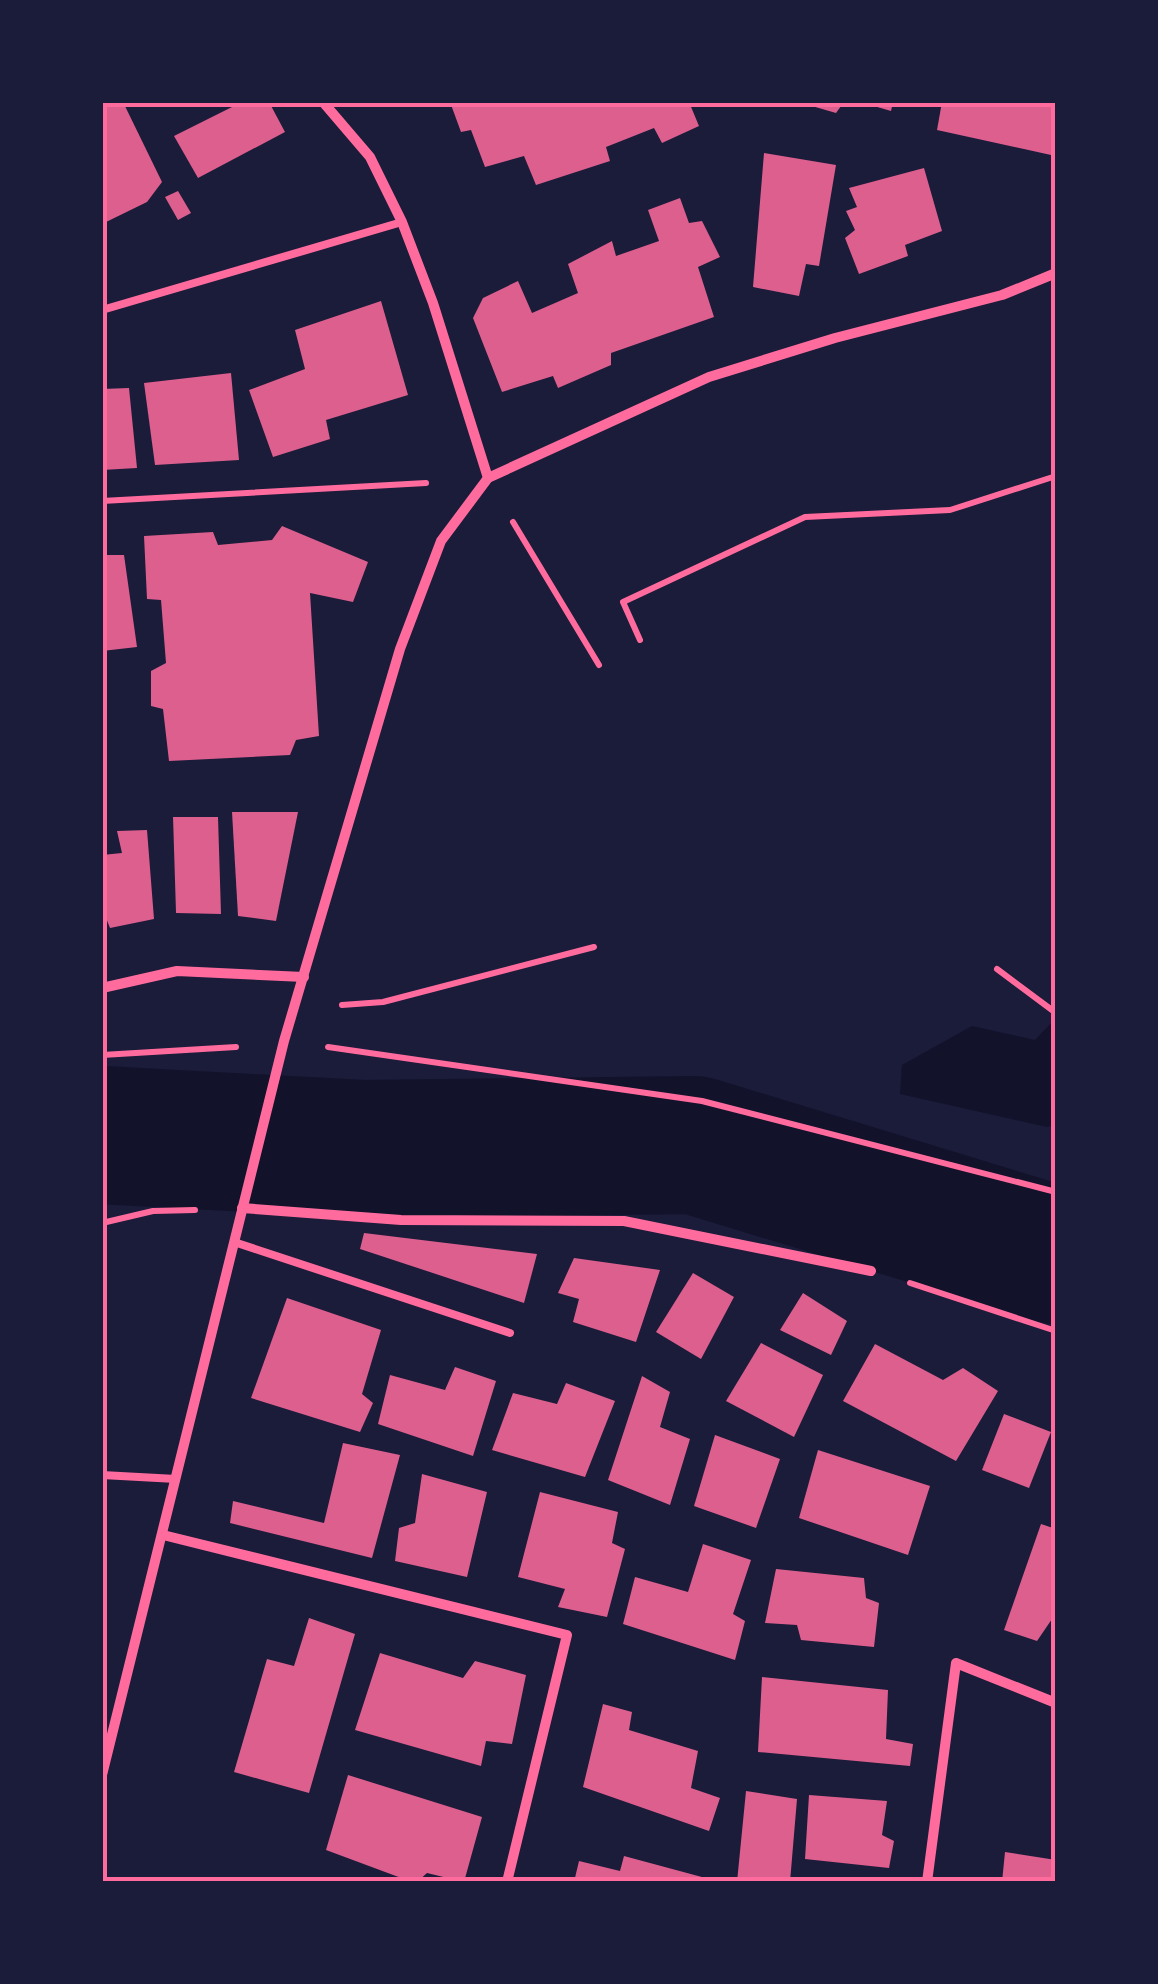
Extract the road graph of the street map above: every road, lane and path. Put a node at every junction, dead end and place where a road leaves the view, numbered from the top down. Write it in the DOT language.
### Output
graph roads {
  1 [pos="323,102"];
  2 [pos="402,222"];
  3 [pos="1056,273"];
  4 [pos="102,310"];
  5 [pos="1056,476"];
  6 [pos="488,478"];
  7 [pos="102,502"];
  8 [pos="640,640"];
  9 [pos="599,666"];
  10 [pos="594,947"];
  11 [pos="996,969"];
  12 [pos="304,977"];
  13 [pos="102,988"];
  14 [pos="294,1009"];
  15 [pos="1054,1012"];
  16 [pos="284,1041"];
  17 [pos="102,1055"];
  18 [pos="1056,1192"];
  19 [pos="242,1208"];
  20 [pos="102,1223"];
  21 [pos="234,1242"];
  22 [pos="871,1271"];
  23 [pos="1056,1331"];
  24 [pos="510,1333"];
  25 [pos="102,1475"];
  26 [pos="176,1479"];
  27 [pos="163,1535"];
  28 [pos="1056,1703"];
  29 [pos="102,1775"];
  30 [pos="507,1882"];
  31 [pos="927,1882"];
  1 -- 2 [label="street"];
  2 -- 4 [label="lane"];
  2 -- 6 [label="street"];
  3 -- 6 [label="street"];
  5 -- 8 [label="path"];
  6 -- 7 [label="path"];
  6 -- 9 [label="path"];
  6 -- 12 [label="street"];
  10 -- 14 [label="path"];
  11 -- 15 [label="path"];
  12 -- 13 [label="street"];
  12 -- 14 [label="street"];
  14 -- 16 [label="street"];
  16 -- 17 [label="path"];
  16 -- 18 [label="path"];
  16 -- 19 [label="street"];
  19 -- 20 [label="path"];
  19 -- 21 [label="street"];
  19 -- 22 [label="street"];
  21 -- 24 [label="lane"];
  21 -- 26 [label="street"];
  22 -- 23 [label="path"];
  25 -- 26 [label="lane"];
  26 -- 27 [label="street"];
  27 -- 29 [label="street"];
  27 -- 30 [label="street"];
  28 -- 31 [label="street"];
}
